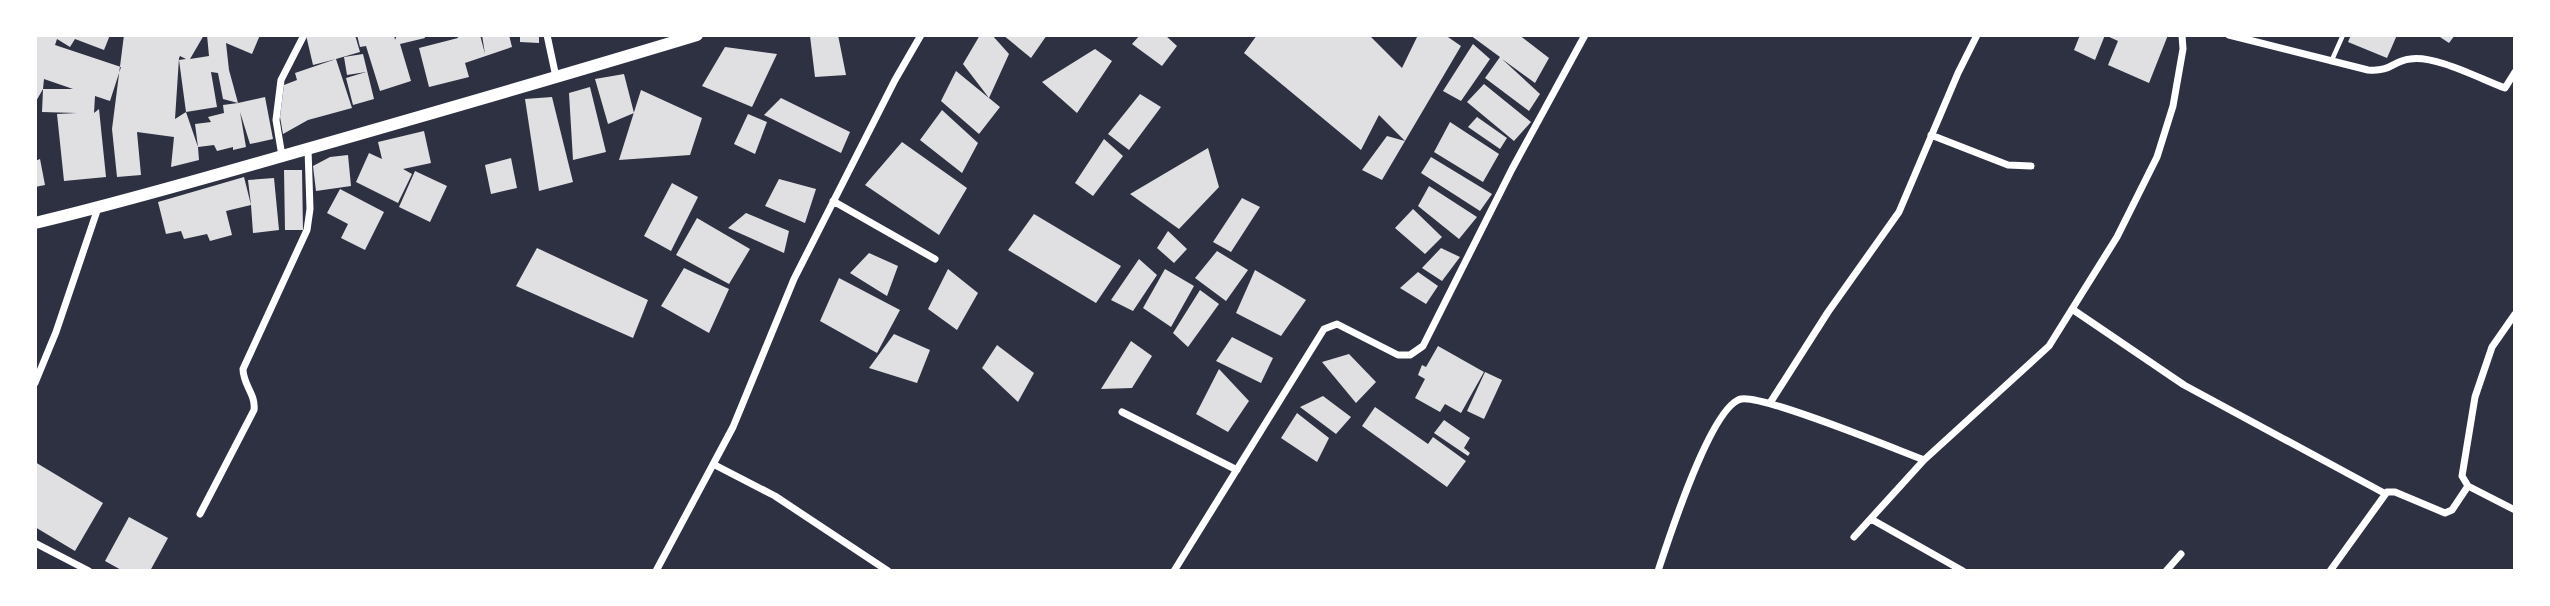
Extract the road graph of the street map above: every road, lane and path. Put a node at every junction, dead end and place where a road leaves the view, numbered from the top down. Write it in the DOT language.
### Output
graph roads {
  1 [pos="303,35"];
  2 [pos="547,35"];
  3 [pos="697,35"];
  4 [pos="921,35"];
  5 [pos="1585,35"];
  6 [pos="1977,35"];
  7 [pos="2182,35"];
  8 [pos="2228,35"];
  9 [pos="2343,35"];
  10 [pos="2331,61"];
  11 [pos="2515,72"];
  12 [pos="556,78"];
  13 [pos="2505,88"];
  14 [pos="2515,91"];
  15 [pos="1931,135"];
  16 [pos="308,149"];
  17 [pos="282,156"];
  18 [pos="2031,166"];
  19 [pos="833,201"];
  20 [pos="98,208"];
  21 [pos="35,223"];
  22 [pos="935,259"];
  23 [pos="2072,309"];
  24 [pos="2515,314"];
  25 [pos="35,383"];
  26 [pos="1770,403"];
  27 [pos="1122,412"];
  28 [pos="1924,460"];
  29 [pos="713,464"];
  30 [pos="1237,470"];
  31 [pos="2468,486"];
  32 [pos="2384,493"];
  33 [pos="2515,510"];
  34 [pos="200,514"];
  35 [pos="1871,519"];
  36 [pos="1854,537"];
  37 [pos="35,543"];
  38 [pos="2181,554"];
  39 [pos="83,570"];
  40 [pos="656,571"];
  41 [pos="888,571"];
  42 [pos="1174,571"];
  43 [pos="1658,571"];
  44 [pos="1963,571"];
  45 [pos="2166,571"];
  46 [pos="2330,571"];
  1 -- 17 [label="street"];
  2 -- 12 [label="street"];
  3 -- 12 [label="street"];
  4 -- 19 [label="street"];
  5 -- 30 [label="street"];
  6 -- 15 [label="street"];
  7 -- 23 [label="street"];
  8 -- 10 [label="street"];
  9 -- 10 [label="lane"];
  10 -- 13 [label="street"];
  11 -- 13 [label="street"];
  12 -- 16 [label="street"];
  13 -- 14 [label="street"];
  15 -- 18 [label="street"];
  15 -- 26 [label="street"];
  16 -- 17 [label="street"];
  16 -- 34 [label="street"];
  17 -- 20 [label="street"];
  19 -- 22 [label="street"];
  19 -- 29 [label="street"];
  20 -- 21 [label="street"];
  20 -- 25 [label="street"];
  23 -- 28 [label="street"];
  23 -- 32 [label="street"];
  24 -- 31 [label="street"];
  26 -- 28 [label="street"];
  26 -- 43 [label="street"];
  27 -- 30 [label="street"];
  28 -- 35 [label="street"];
  29 -- 40 [label="street"];
  29 -- 41 [label="street"];
  30 -- 42 [label="street"];
  31 -- 32 [label="street"];
  31 -- 33 [label="street"];
  32 -- 46 [label="street"];
  35 -- 36 [label="street"];
  35 -- 44 [label="street"];
  37 -- 39 [label="street"];
  38 -- 45 [label="street"];
}
